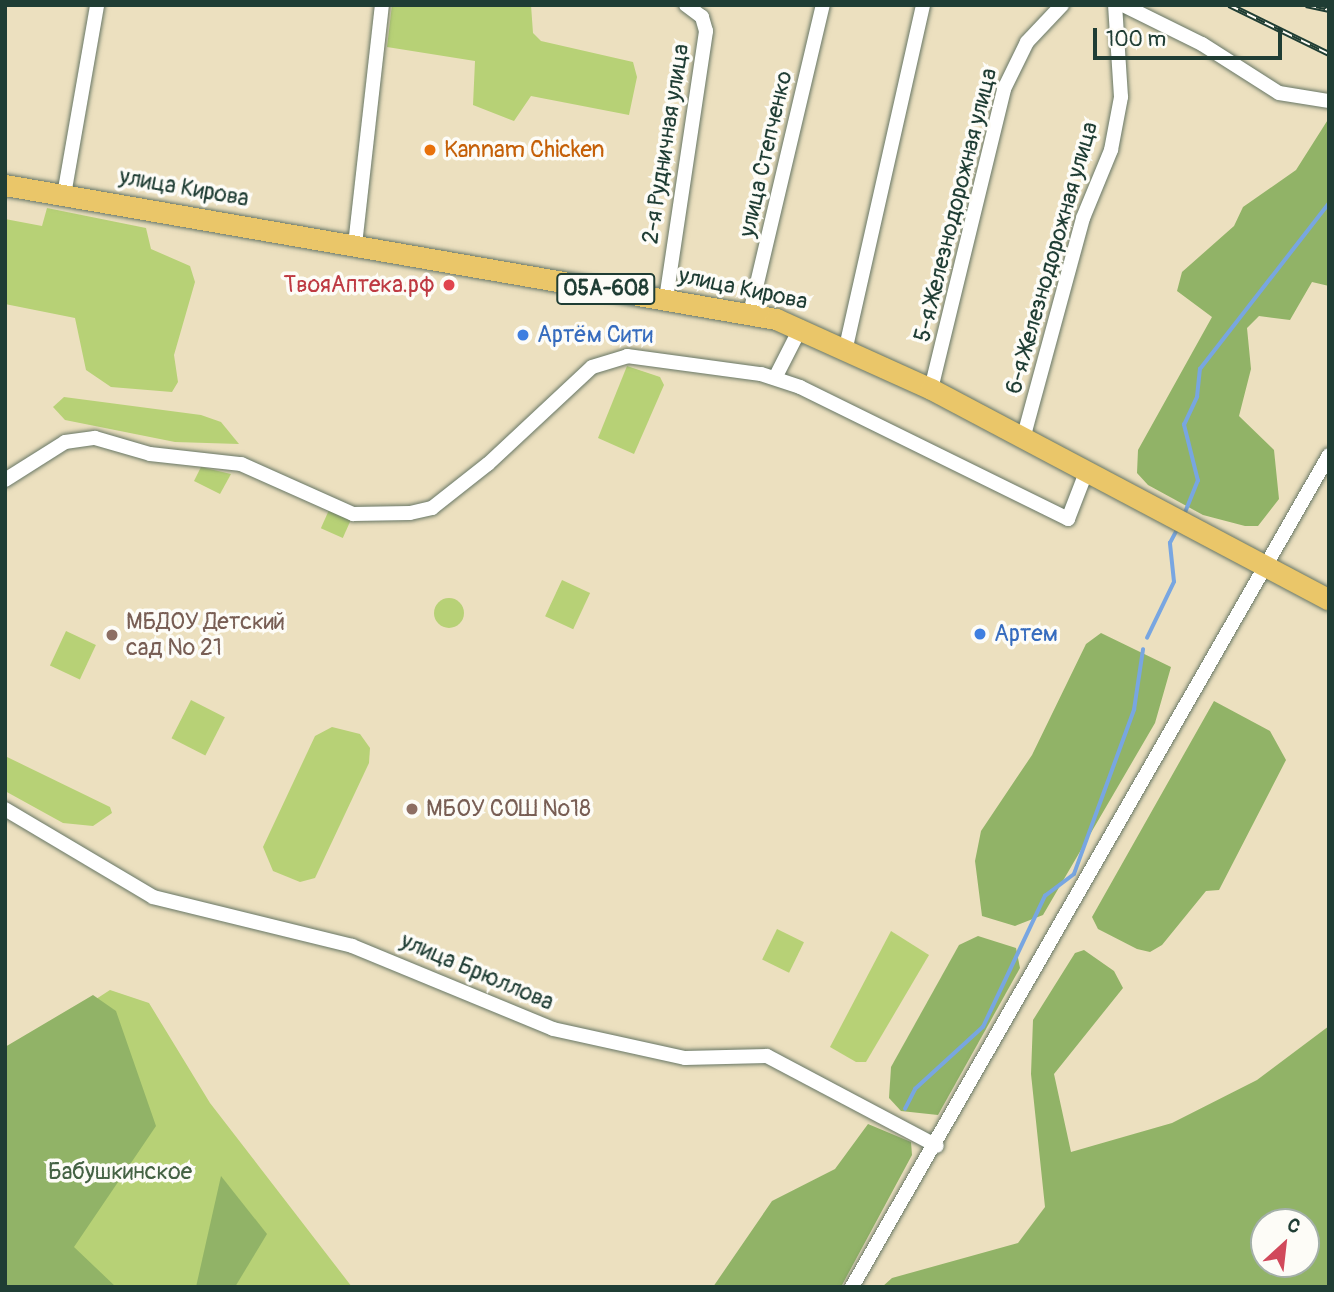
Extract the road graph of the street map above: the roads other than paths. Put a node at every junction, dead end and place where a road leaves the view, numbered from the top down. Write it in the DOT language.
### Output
graph roads {
  1 [pos="97,5"];
  2 [pos="382,5"];
  3 [pos="686,5"];
  4 [pos="823,5"];
  5 [pos="923,5"];
  6 [pos="1062,5"];
  7 [pos="1115,5"];
  8 [pos="1124,5"];
  9 [pos="1329,101"];
  10 [pos="5,185"];
  11 [pos="64,195"];
  12 [pos="355,245"];
  13 [pos="666,299"];
  14 [pos="750,313"];
  15 [pos="801,327"];
  16 [pos="846,347"];
  17 [pos="775,379"];
  18 [pos="932,390"];
  19 [pos="1023,439"];
  20 [pos="1329,455"];
  21 [pos="1085,475"];
  22 [pos="5,480"];
  23 [pos="1265,568"];
  24 [pos="1329,600"];
  25 [pos="5,809"];
  26 [pos="937,1146"];
  27 [pos="852,1287"];
  1 -- 11 [label="street"];
  2 -- 12 [label="street"];
  3 -- 13 [label="street, 2-я Рудничная улица"];
  4 -- 14 [label="street, улица Степченко"];
  5 -- 16 [label="street"];
  6 -- 18 [label="street, 5-я Железнодорожная улица"];
  7 -- 19 [label="street, 6-я Железнодорожная улица"];
  8 -- 9 [label="street"];
  10 -- 11 [label="main road, улица Кирова / 05А-608"];
  11 -- 12 [label="main road, улица Кирова / 05А-608"];
  12 -- 13 [label="main road, улица Кирова / 05А-608"];
  13 -- 14 [label="main road, улица Кирова / 05А-608"];
  14 -- 15 [label="main road, улица Кирова / 05А-608"];
  15 -- 16 [label="main road, улица Кирова / 05А-608"];
  15 -- 17 [label="street"];
  16 -- 18 [label="main road, улица Кирова / 05А-608"];
  17 -- 21 [label="street"];
  17 -- 22 [label="street"];
  18 -- 19 [label="main road, улица Кирова / 05А-608"];
  19 -- 21 [label="main road, улица Кирова / 05А-608"];
  20 -- 23 [label="street"];
  21 -- 23 [label="main road, улица Кирова / 05А-608"];
  23 -- 24 [label="main road, улица Кирова / 05А-608"];
  23 -- 26 [label="street"];
  25 -- 26 [label="street, улица Брюллова"];
  26 -- 27 [label="street"];
}
